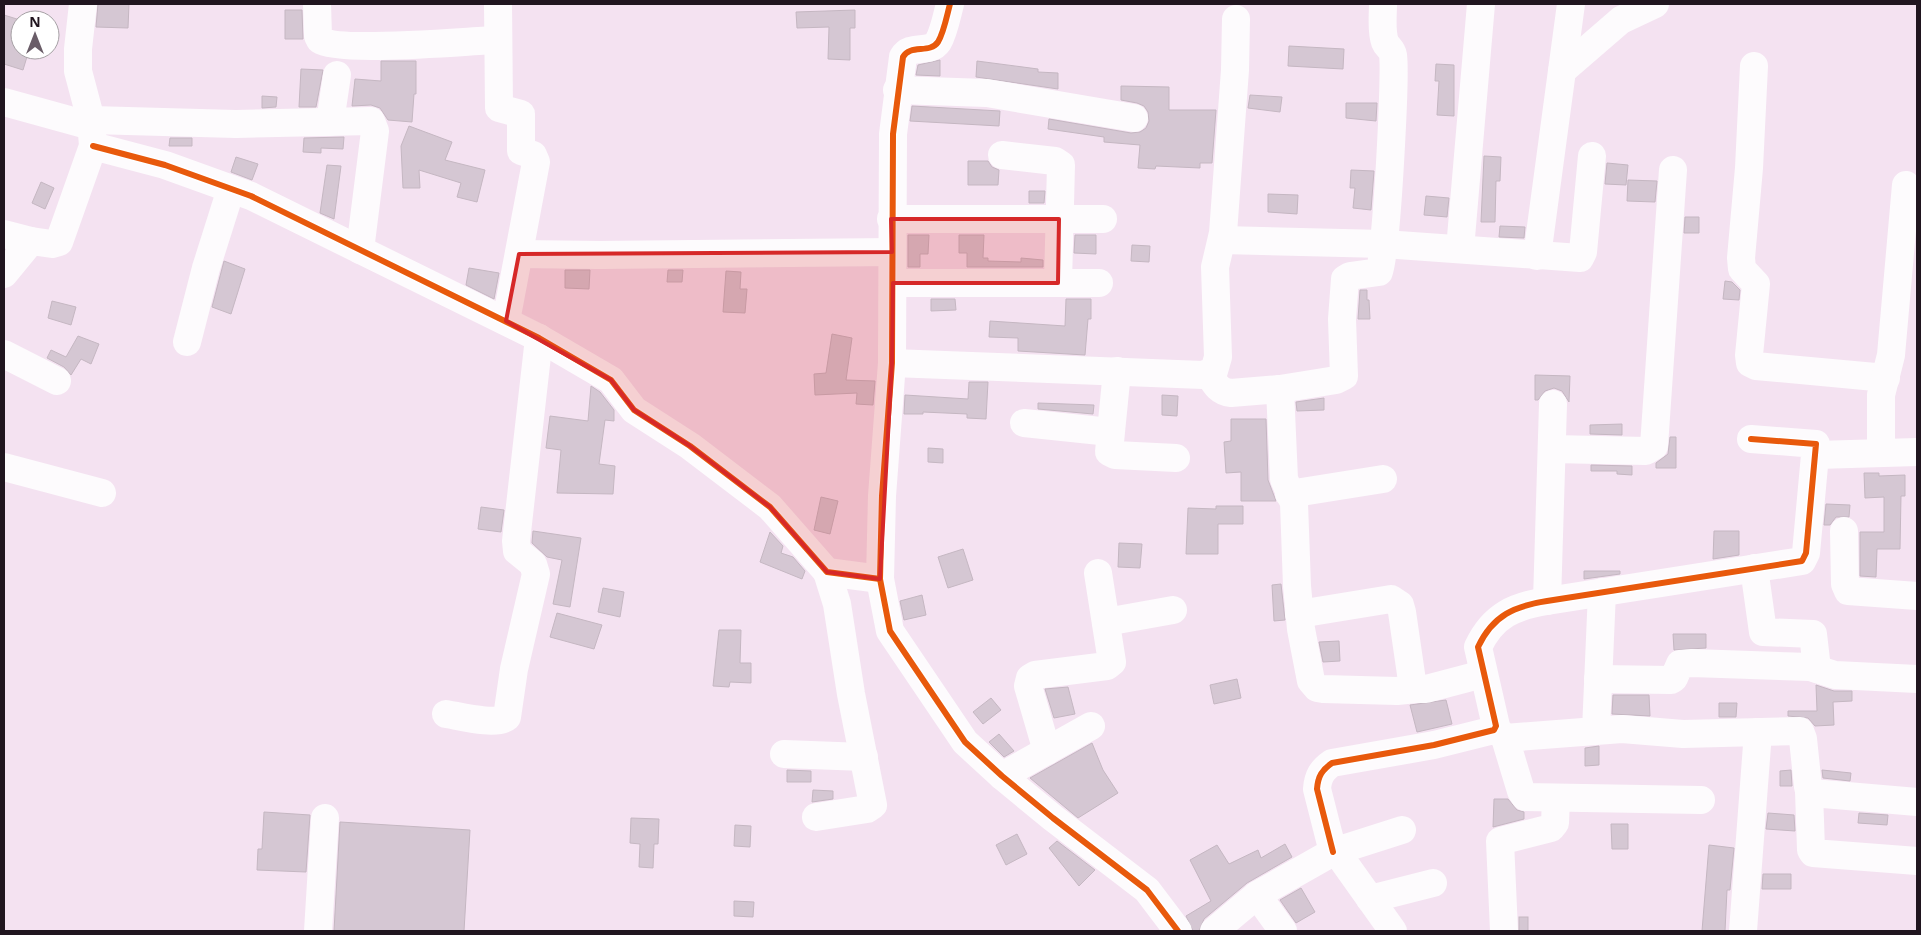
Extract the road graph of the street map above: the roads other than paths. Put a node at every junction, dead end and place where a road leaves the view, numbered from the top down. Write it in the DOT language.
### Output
graph roads {
  1 [pos="83,4"];
  2 [pos="317,4"];
  3 [pos="498,4"];
  4 [pos="950,4"];
  5 [pos="1383,4"];
  6 [pos="1481,4"];
  7 [pos="1571,4"];
  8 [pos="1655,4"];
  9 [pos="1236,20"];
  10 [pos="497,40"];
  11 [pos="1754,66"];
  12 [pos="1562,71"];
  13 [pos="337,75"];
  14 [pos="897,90"];
  15 [pos="4,102"];
  16 [pos="1134,118"];
  17 [pos="330,122"];
  18 [pos="92,131"];
  19 [pos="1002,154"];
  20 [pos="1592,156"];
  21 [pos="1674,170"];
  22 [pos="1906,185"];
  23 [pos="231,188"];
  24 [pos="892,219"];
  25 [pos="1059,220"];
  26 [pos="1103,220"];
  27 [pos="4,234"];
  28 [pos="1222,240"];
  29 [pos="31,241"];
  30 [pos="1384,244"];
  31 [pos="1460,249"];
  32 [pos="360,250"];
  33 [pos="892,252"];
  34 [pos="518,254"];
  35 [pos="1537,256"];
  36 [pos="1908,266"];
  37 [pos="4,274"];
  38 [pos="893,283"];
  39 [pos="1058,283"];
  40 [pos="1099,283"];
  41 [pos="506,320"];
  42 [pos="540,338"];
  43 [pos="187,342"];
  44 [pos="4,354"];
  45 [pos="892,363"];
  46 [pos="1117,371"];
  47 [pos="1209,374"];
  48 [pos="1886,378"];
  49 [pos="57,381"];
  50 [pos="1280,389"];
  51 [pos="1553,404"];
  52 [pos="1024,423"];
  53 [pos="1110,432"];
  54 [pos="1752,439"];
  55 [pos="1552,449"];
  56 [pos="1917,452"];
  57 [pos="1881,454"];
  58 [pos="1817,455"];
  59 [pos="1176,458"];
  60 [pos="4,466"];
  61 [pos="1383,479"];
  62 [pos="102,493"];
  63 [pos="1289,494"];
  64 [pos="1844,531"];
  65 [pos="1754,568"];
  66 [pos="827,572"];
  67 [pos="1098,573"];
  68 [pos="880,579"];
  69 [pos="1602,592"];
  70 [pos="1917,596"];
  71 [pos="1547,601"];
  72 [pos="1173,610"];
  73 [pos="1299,614"];
  74 [pos="1106,622"];
  75 [pos="1817,669"];
  76 [pos="1483,674"];
  77 [pos="1598,679"];
  78 [pos="1917,679"];
  79 [pos="1416,689"];
  80 [pos="446,714"];
  81 [pos="1091,726"];
  82 [pos="1596,730"];
  83 [pos="1758,732"];
  84 [pos="1500,733"];
  85 [pos="1047,751"];
  86 [pos="784,754"];
  87 [pos="864,757"];
  88 [pos="1002,776"];
  89 [pos="1810,791"];
  90 [pos="1556,799"];
  91 [pos="1701,800"];
  92 [pos="1917,802"];
  93 [pos="816,817"];
  94 [pos="326,818"];
  95 [pos="1402,830"];
  96 [pos="1334,852"];
  97 [pos="1917,861"];
  98 [pos="1433,882"];
  99 [pos="1257,896"];
  100 [pos="1370,899"];
  101 [pos="318,931"];
  102 [pos="1178,931"];
  103 [pos="1214,931"];
  104 [pos="1283,931"];
  105 [pos="1393,931"];
  106 [pos="1504,931"];
  107 [pos="1743,931"];
  1 -- 18 [label="street"];
  2 -- 10 [label="street"];
  3 -- 10 [label="street"];
  4 -- 14 [label="street"];
  5 -- 30 [label="street"];
  6 -- 31 [label="street"];
  7 -- 12 [label="street"];
  8 -- 12 [label="street"];
  9 -- 28 [label="street"];
  10 -- 34 [label="street"];
  11 -- 48 [label="street"];
  12 -- 35 [label="street"];
  13 -- 17 [label="street"];
  14 -- 16 [label="street"];
  14 -- 24 [label="street"];
  15 -- 18 [label="street"];
  17 -- 18 [label="street"];
  17 -- 32 [label="street"];
  18 -- 23 [label="street"];
  18 -- 29 [label="street"];
  19 -- 25 [label="street"];
  20 -- 35 [label="street"];
  21 -- 55 [label="street"];
  22 -- 36 [label="street"];
  23 -- 32 [label="street"];
  23 -- 43 [label="street"];
  24 -- 25 [label="street"];
  24 -- 33 [label="street"];
  25 -- 26 [label="street"];
  25 -- 39 [label="street"];
  27 -- 29 [label="street"];
  28 -- 30 [label="street"];
  28 -- 47 [label="street"];
  29 -- 37 [label="street"];
  30 -- 31 [label="street"];
  30 -- 50 [label="street"];
  31 -- 35 [label="street"];
  32 -- 41 [label="street"];
  33 -- 34 [label="street"];
  33 -- 38 [label="street"];
  34 -- 41 [label="street"];
  36 -- 48 [label="street"];
  38 -- 39 [label="street"];
  38 -- 45 [label="street"];
  39 -- 40 [label="street"];
  41 -- 42 [label="street"];
  42 -- 66 [label="street"];
  42 -- 80 [label="street"];
  44 -- 49 [label="street"];
  45 -- 46 [label="street"];
  45 -- 68 [label="street"];
  46 -- 47 [label="street"];
  46 -- 53 [label="street"];
  47 -- 50 [label="street"];
  48 -- 57 [label="street"];
  50 -- 63 [label="street"];
  51 -- 55 [label="street"];
  52 -- 53 [label="street"];
  53 -- 59 [label="street"];
  54 -- 58 [label="street"];
  55 -- 71 [label="street"];
  56 -- 57 [label="street"];
  57 -- 58 [label="street"];
  58 -- 65 [label="street"];
  60 -- 62 [label="street"];
  61 -- 63 [label="street"];
  63 -- 73 [label="street"];
  64 -- 70 [label="street"];
  65 -- 69 [label="street"];
  65 -- 75 [label="street"];
  66 -- 68 [label="street"];
  66 -- 87 [label="street"];
  67 -- 74 [label="street"];
  68 -- 88 [label="street"];
  69 -- 71 [label="street"];
  69 -- 77 [label="street"];
  71 -- 76 [label="street"];
  72 -- 74 [label="street"];
  73 -- 79 [label="street"];
  73 -- 79 [label="street"];
  74 -- 85 [label="street"];
  75 -- 77 [label="street"];
  75 -- 78 [label="street"];
  76 -- 79 [label="street"];
  76 -- 84 [label="street"];
  77 -- 82 [label="street"];
  81 -- 85 [label="street"];
  82 -- 83 [label="street"];
  82 -- 84 [label="street"];
  83 -- 89 [label="street"];
  83 -- 107 [label="street"];
  84 -- 90 [label="street"];
  84 -- 96 [label="street"];
  85 -- 88 [label="street"];
  86 -- 87 [label="street"];
  87 -- 93 [label="street"];
  88 -- 102 [label="street"];
  89 -- 92 [label="street"];
  89 -- 97 [label="street"];
  90 -- 91 [label="street"];
  90 -- 106 [label="street"];
  94 -- 101 [label="street"];
  95 -- 96 [label="street"];
  96 -- 99 [label="street"];
  96 -- 100 [label="street"];
  98 -- 100 [label="street"];
  99 -- 103 [label="street"];
  99 -- 104 [label="street"];
  100 -- 105 [label="street"];
}
